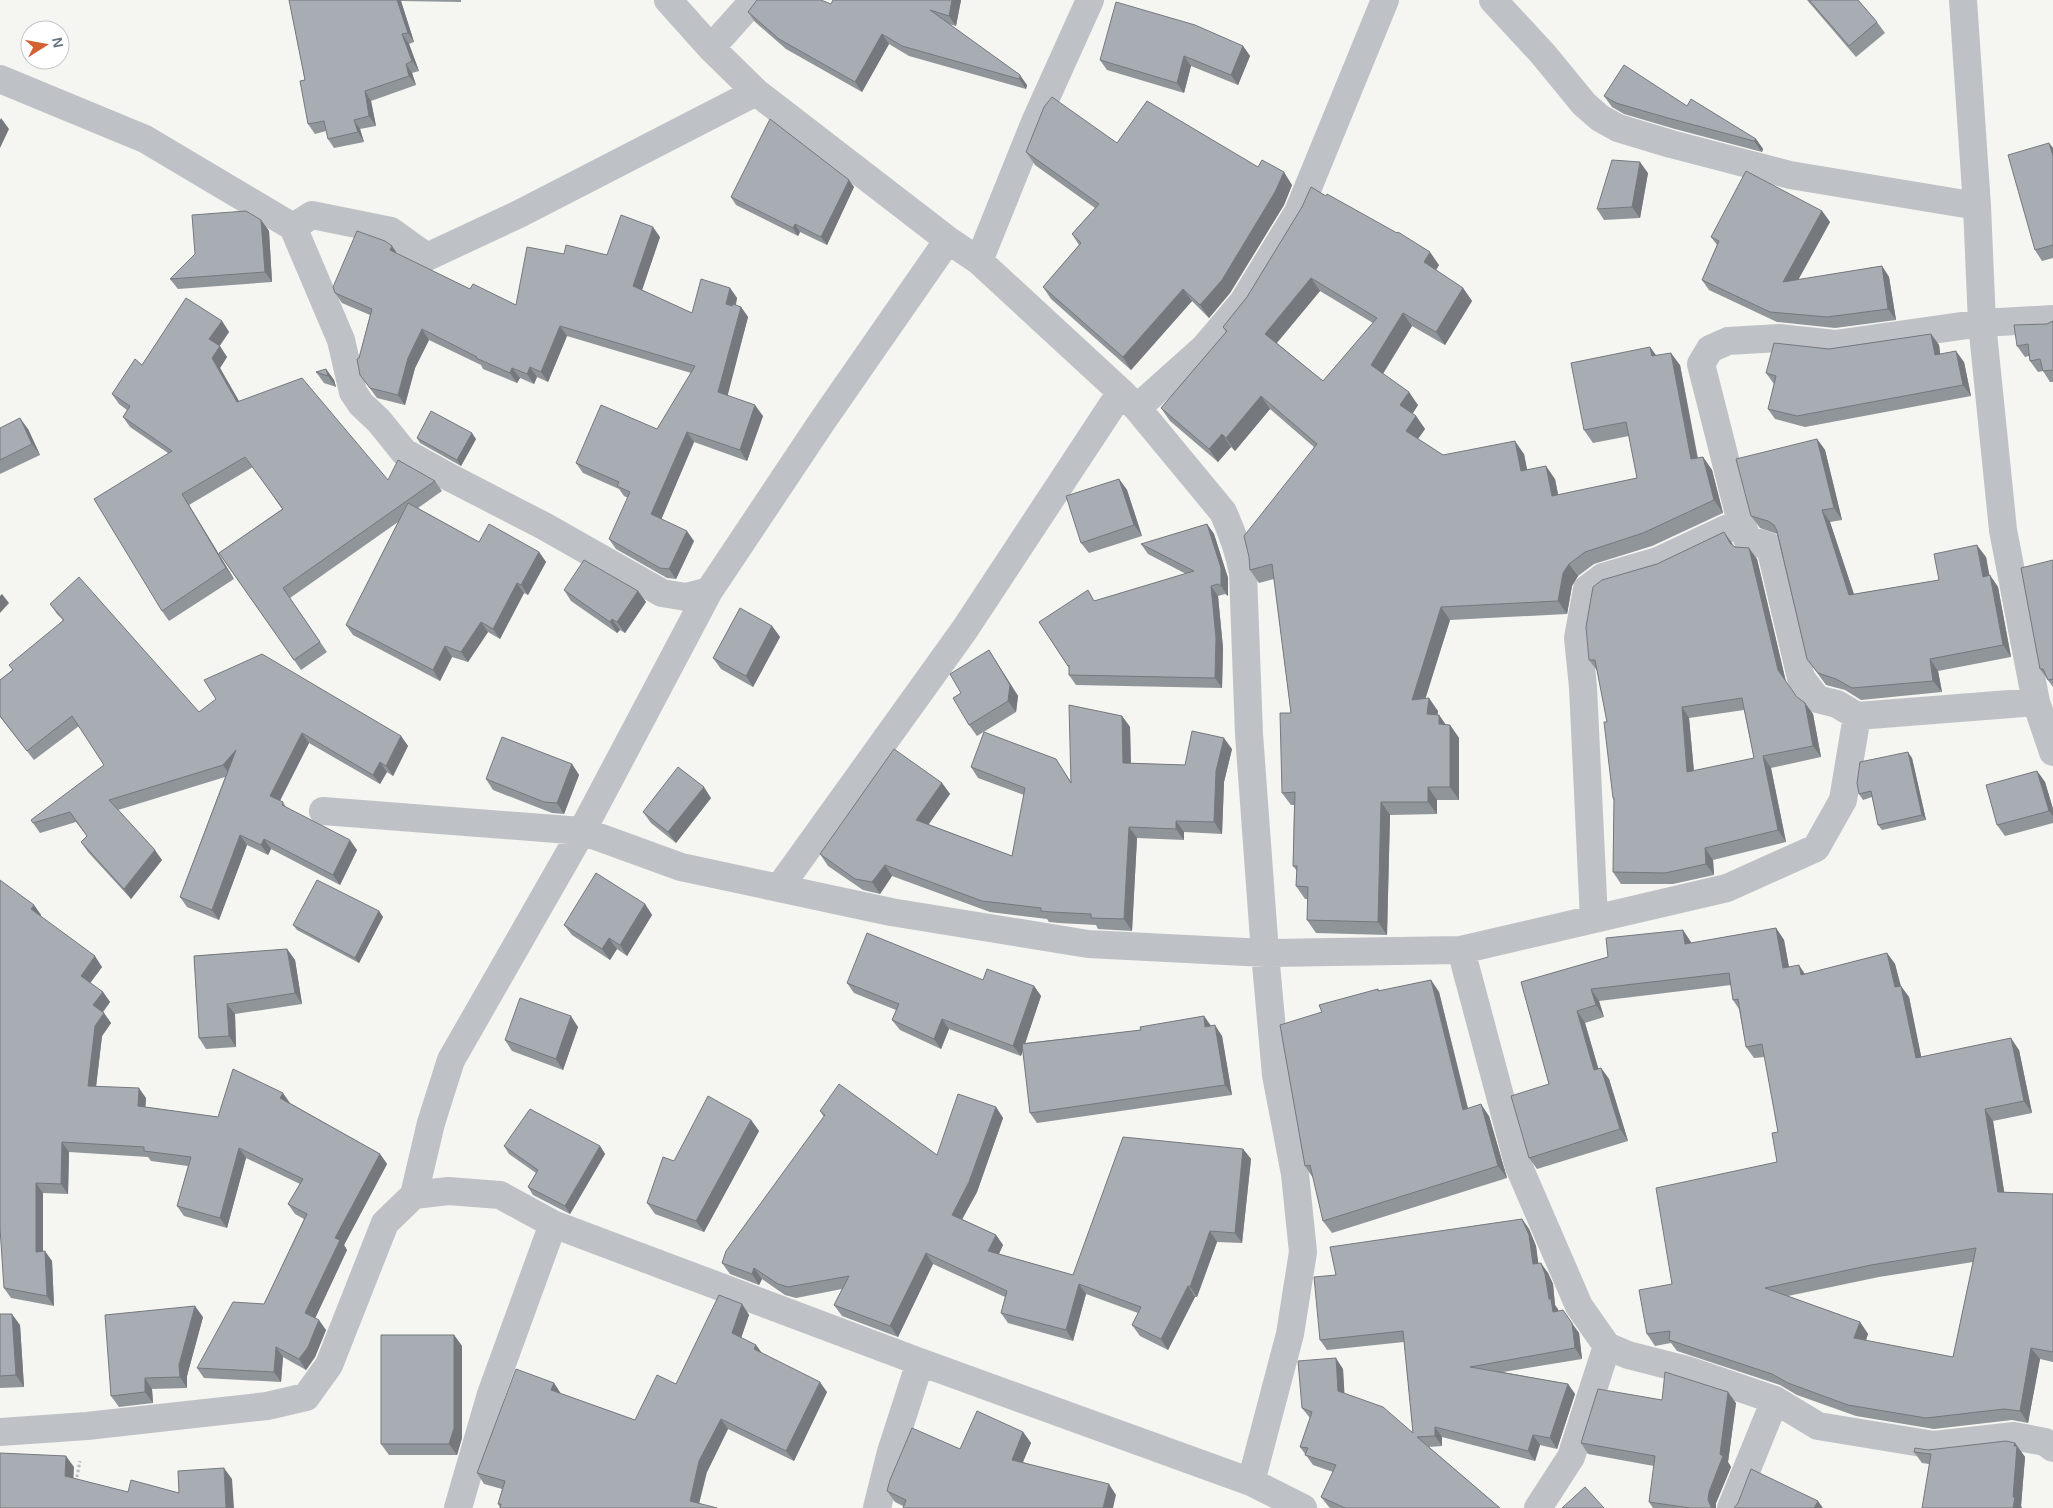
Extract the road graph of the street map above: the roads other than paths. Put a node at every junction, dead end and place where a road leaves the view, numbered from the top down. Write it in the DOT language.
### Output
graph roads {
  1 [pos="668,0"];
  2 [pos="754,0"];
  3 [pos="1090,0"];
  4 [pos="1385,0"];
  5 [pos="1493,0"];
  6 [pos="1963,0"];
  7 [pos="711,48"];
  8 [pos="0,79"];
  9 [pos="756,92"];
  10 [pos="1976,206"];
  11 [pos="293,227"];
  12 [pos="948,240"];
  13 [pos="979,261"];
  14 [pos="2053,319"];
  15 [pos="1982,323"];
  16 [pos="1129,400"];
  17 [pos="1741,522"];
  18 [pos="709,591"];
  19 [pos="2036,702"];
  20 [pos="1857,716"];
  21 [pos="2053,752"];
  22 [pos="323,811"];
  23 [pos="582,831"];
  24 [pos="779,888"];
  25 [pos="1594,919"];
  26 [pos="1460,950"];
  27 [pos="1265,954"];
  28 [pos="414,1195"];
  29 [pos="552,1224"];
  30 [pos="1607,1346"];
  31 [pos="920,1362"];
  32 [pos="1775,1400"];
  33 [pos="0,1432"];
  34 [pos="2053,1448"];
  35 [pos="1251,1482"];
  36 [pos="1286,1504"];
  37 [pos="458,1508"];
  38 [pos="876,1508"];
  39 [pos="1538,1508"];
  40 [pos="1731,1508"];
  1 -- 7 [label="street"];
  2 -- 7 [label="street"];
  3 -- 13 [label="street"];
  4 -- 16 [label="street"];
  5 -- 10 [label="street"];
  6 -- 10 [label="street"];
  7 -- 9 [label="street"];
  8 -- 11 [label="street"];
  9 -- 11 [label="street"];
  9 -- 12 [label="street"];
  10 -- 15 [label="street"];
  11 -- 18 [label="street"];
  12 -- 13 [label="street"];
  12 -- 18 [label="street"];
  13 -- 16 [label="street"];
  14 -- 15 [label="street"];
  15 -- 17 [label="street"];
  15 -- 19 [label="street"];
  16 -- 24 [label="street"];
  16 -- 27 [label="street"];
  17 -- 20 [label="street"];
  17 -- 25 [label="street"];
  18 -- 23 [label="street"];
  19 -- 20 [label="street"];
  19 -- 21 [label="street"];
  20 -- 25 [label="street"];
  22 -- 23 [label="street"];
  23 -- 24 [label="street"];
  23 -- 28 [label="street"];
  24 -- 27 [label="street"];
  25 -- 26 [label="street"];
  26 -- 27 [label="street"];
  26 -- 30 [label="street"];
  27 -- 35 [label="street"];
  28 -- 29 [label="street"];
  28 -- 33 [label="street"];
  29 -- 31 [label="street"];
  29 -- 37 [label="street"];
  30 -- 32 [label="street"];
  30 -- 39 [label="street"];
  31 -- 35 [label="street"];
  31 -- 38 [label="street"];
  32 -- 34 [label="street"];
  32 -- 40 [label="street"];
  35 -- 36 [label="street"];
}
